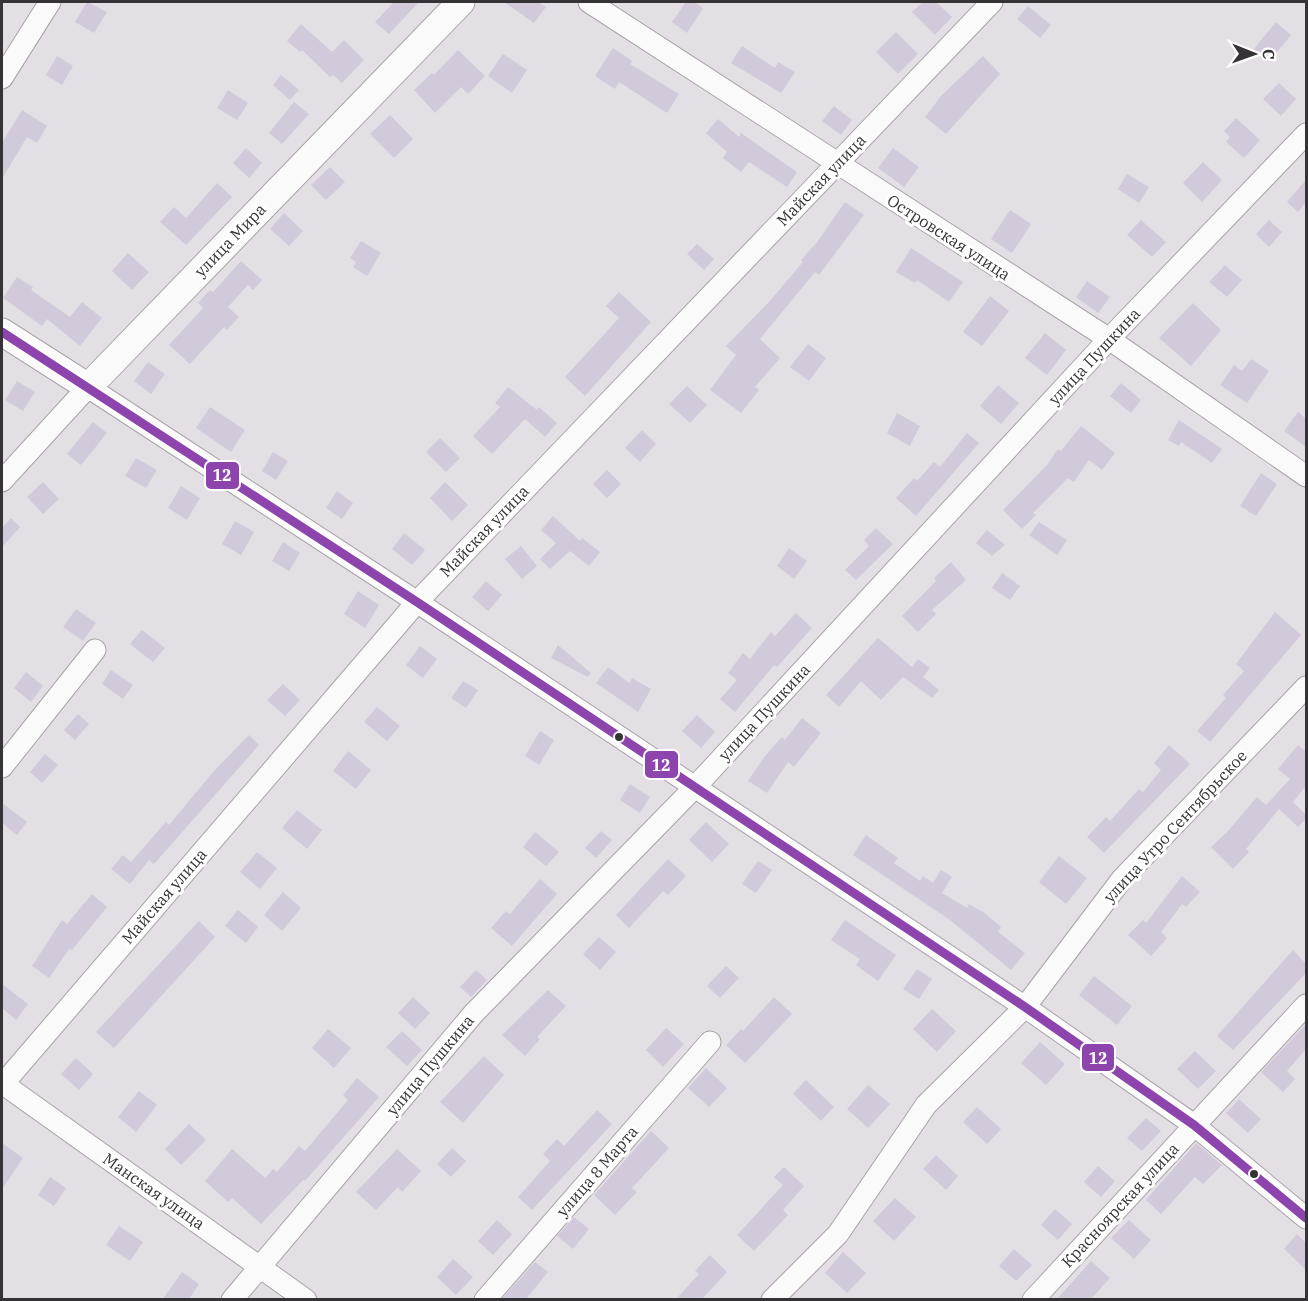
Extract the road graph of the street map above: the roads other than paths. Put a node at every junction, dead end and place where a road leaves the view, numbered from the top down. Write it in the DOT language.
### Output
graph roads {
  1 [pos="50,2"];
  2 [pos="461,2"];
  3 [pos="589,2"];
  4 [pos="992,2"];
  5 [pos="2,78"];
  6 [pos="1306,134"];
  7 [pos="836,164"];
  8 [pos="2,332"];
  9 [pos="1109,339"];
  10 [pos="88,387"];
  11 [pos="1306,476"];
  12 [pos="2,481"];
  13 [pos="417,602"];
  14 [pos="95,650"];
  15 [pos="1306,687"];
  16 [pos="2,767"];
  17 [pos="695,787"];
  18 [pos="1306,1005"];
  19 [pos="1025,1007"];
  20 [pos="710,1042"];
  21 [pos="2,1083"];
  22 [pos="1194,1125"];
  23 [pos="1306,1218"];
  24 [pos="260,1266"];
  25 [pos="232,1299"];
  26 [pos="306,1299"];
  27 [pos="485,1299"];
  28 [pos="772,1299"];
  29 [pos="1033,1299"];
  1 -- 5 [label="street"];
  2 -- 10 [label="main road, улица Мира"];
  3 -- 7 [label="street, Островская улица"];
  4 -- 7 [label="street, Майская улица"];
  6 -- 9 [label="street, улица Пушкина"];
  7 -- 9 [label="street, Островская улица"];
  7 -- 13 [label="street, Майская улица"];
  8 -- 10 [label="main road"];
  9 -- 11 [label="street, Островская улица"];
  9 -- 17 [label="street, улица Пушкина"];
  10 -- 12 [label="street, улица Мира"];
  10 -- 13 [label="street"];
  13 -- 17 [label="street"];
  13 -- 21 [label="street, Майская улица"];
  14 -- 16 [label="street"];
  15 -- 19 [label="street, улица Утро Сентябрьское"];
  17 -- 19 [label="street"];
  17 -- 24 [label="street, улица Пушкина"];
  18 -- 22 [label="street, Красноярская улица"];
  19 -- 22 [label="street"];
  19 -- 28 [label="street, улица Утро Сентябрьское"];
  20 -- 27 [label="street, улица 8 Марта"];
  21 -- 24 [label="street, Манская улица"];
  22 -- 23 [label="street"];
  22 -- 29 [label="street, Красноярская улица"];
  24 -- 25 [label="street, улица Пушкина"];
  24 -- 26 [label="street, Манская улица"];
}
